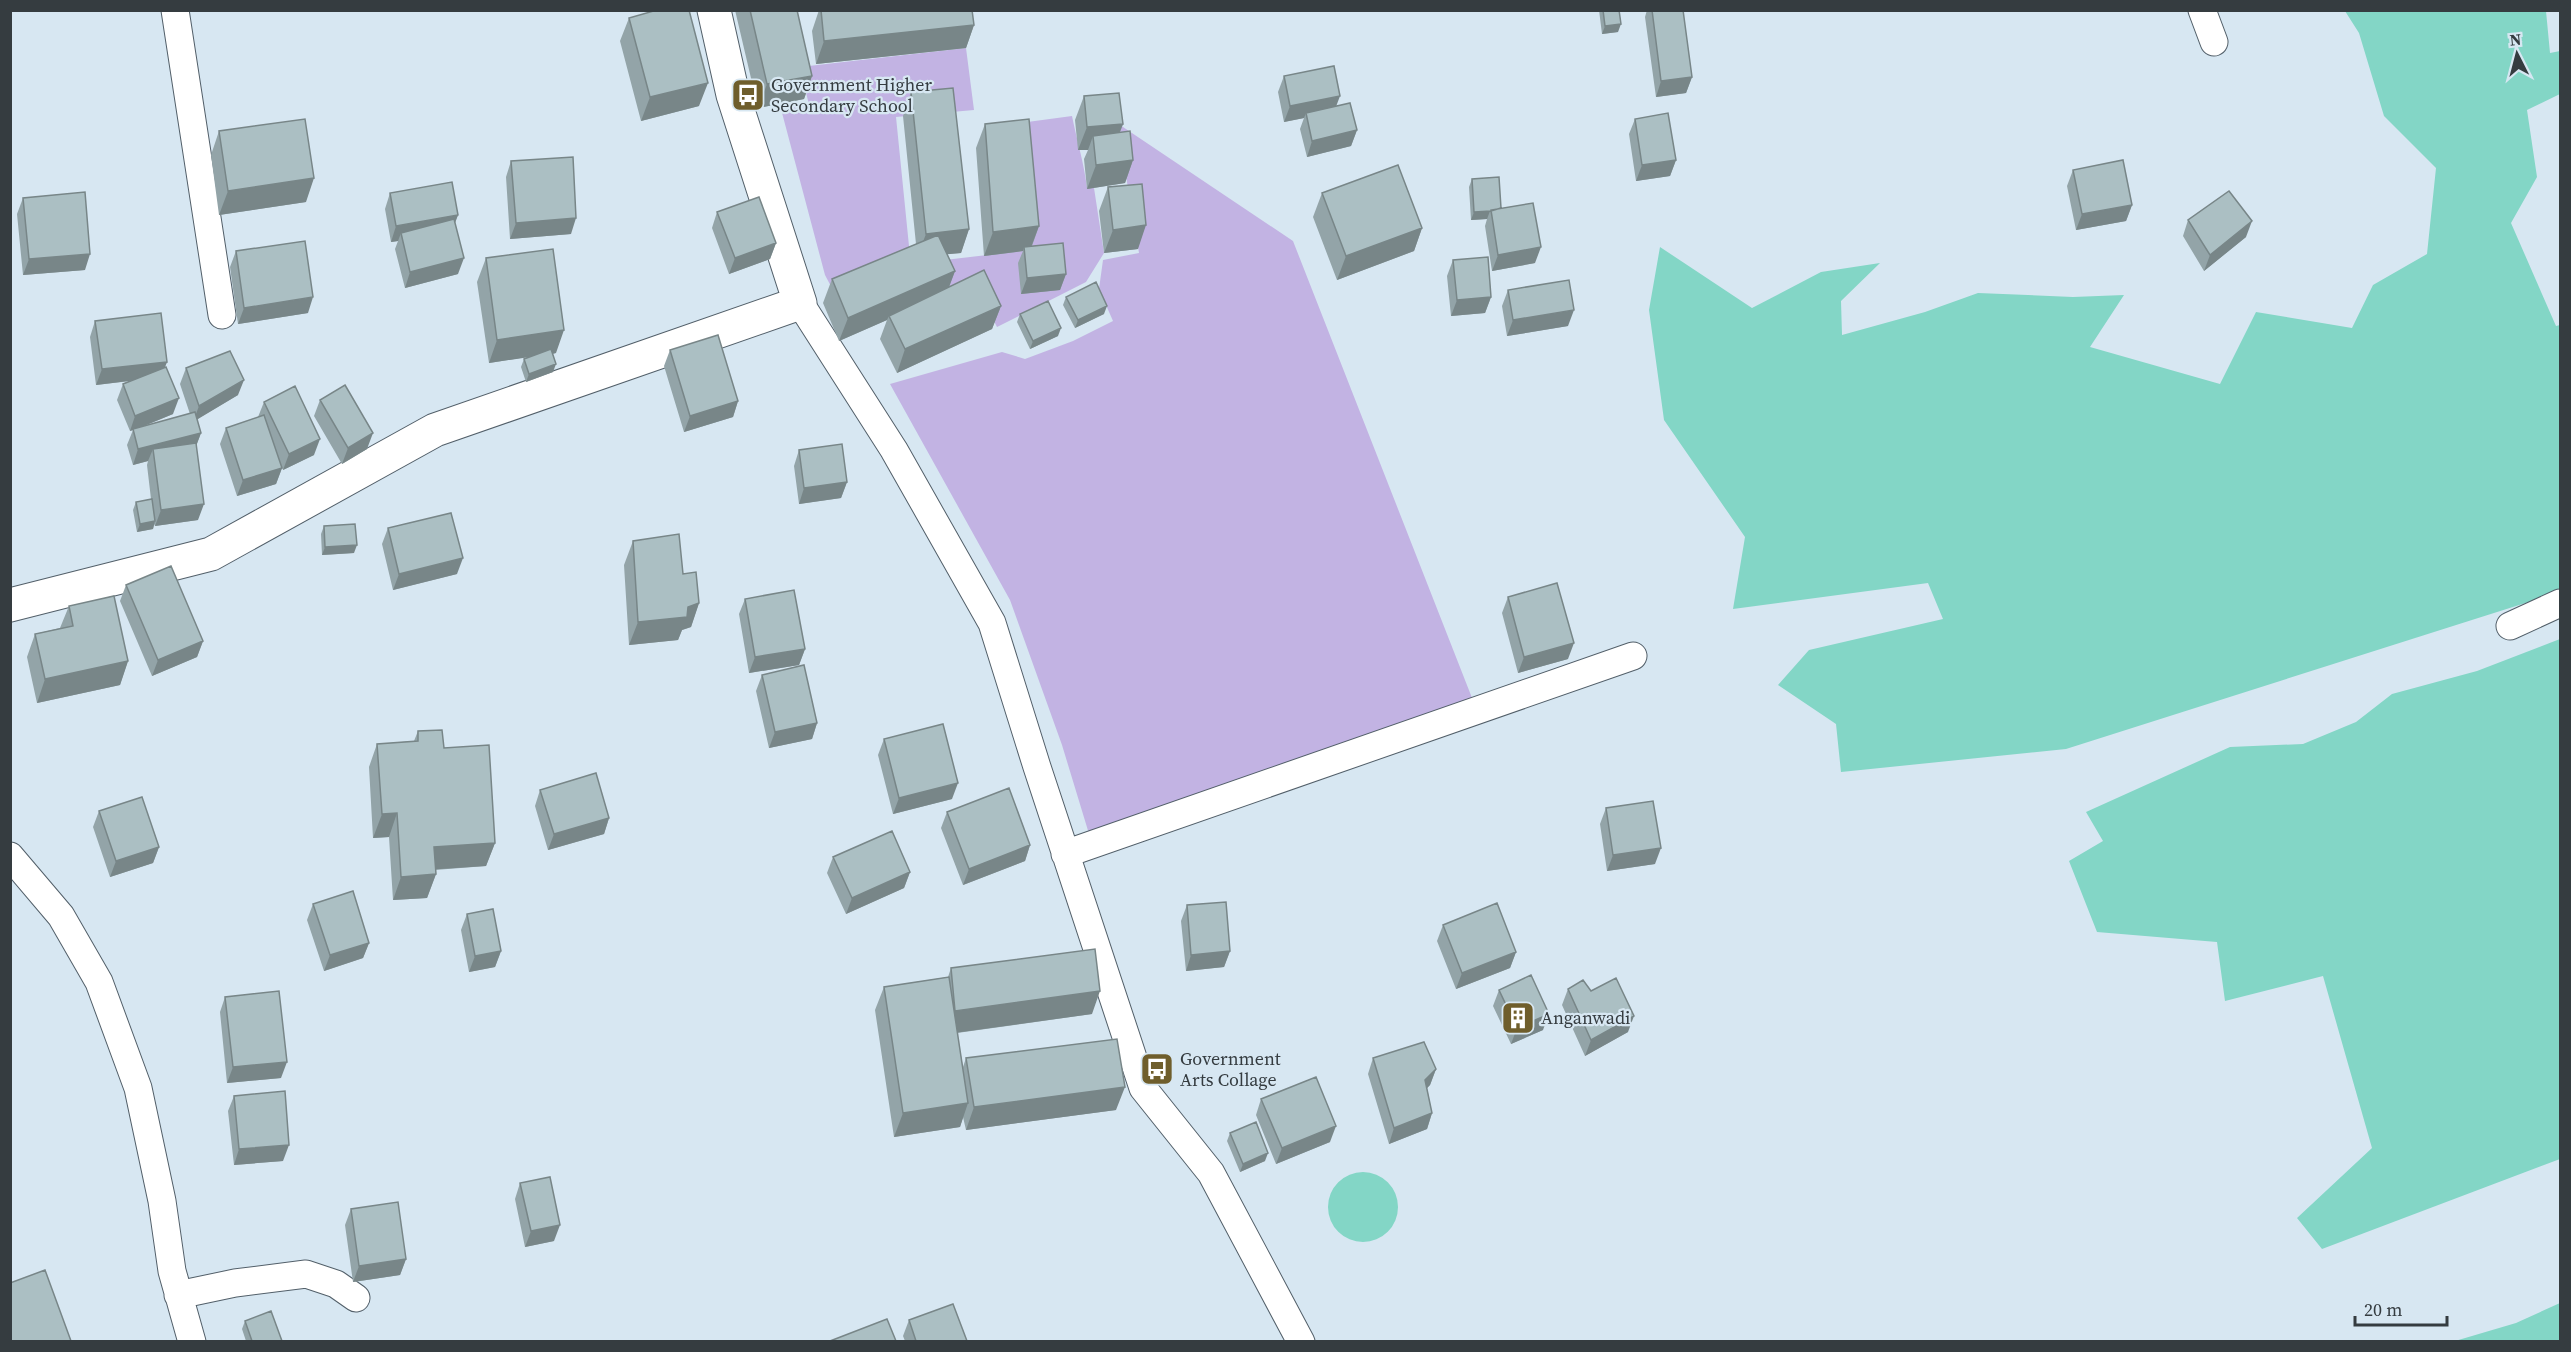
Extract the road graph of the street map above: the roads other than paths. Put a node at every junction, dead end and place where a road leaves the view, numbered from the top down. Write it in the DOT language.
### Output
graph roads {
  1 [pos="175,10"];
  2 [pos="714,10"];
  3 [pos="2202,10"];
  4 [pos="2214,42"];
  5 [pos="800,303"];
  6 [pos="222,315"];
  7 [pos="2560,603"];
  8 [pos="10,605"];
  9 [pos="2510,626"];
  10 [pos="1633,656"];
  11 [pos="1065,854"];
  12 [pos="10,856"];
  13 [pos="178,1295"];
  14 [pos="356,1298"];
  15 [pos="192,1341"];
  16 [pos="1301,1341"];
  1 -- 6 [label="street"];
  2 -- 5 [label="street"];
  3 -- 4 [label="street"];
  5 -- 8 [label="street"];
  5 -- 11 [label="street"];
  7 -- 9 [label="street"];
  10 -- 11 [label="street"];
  11 -- 16 [label="street"];
  12 -- 13 [label="street"];
  13 -- 14 [label="street"];
  13 -- 15 [label="street"];
}
